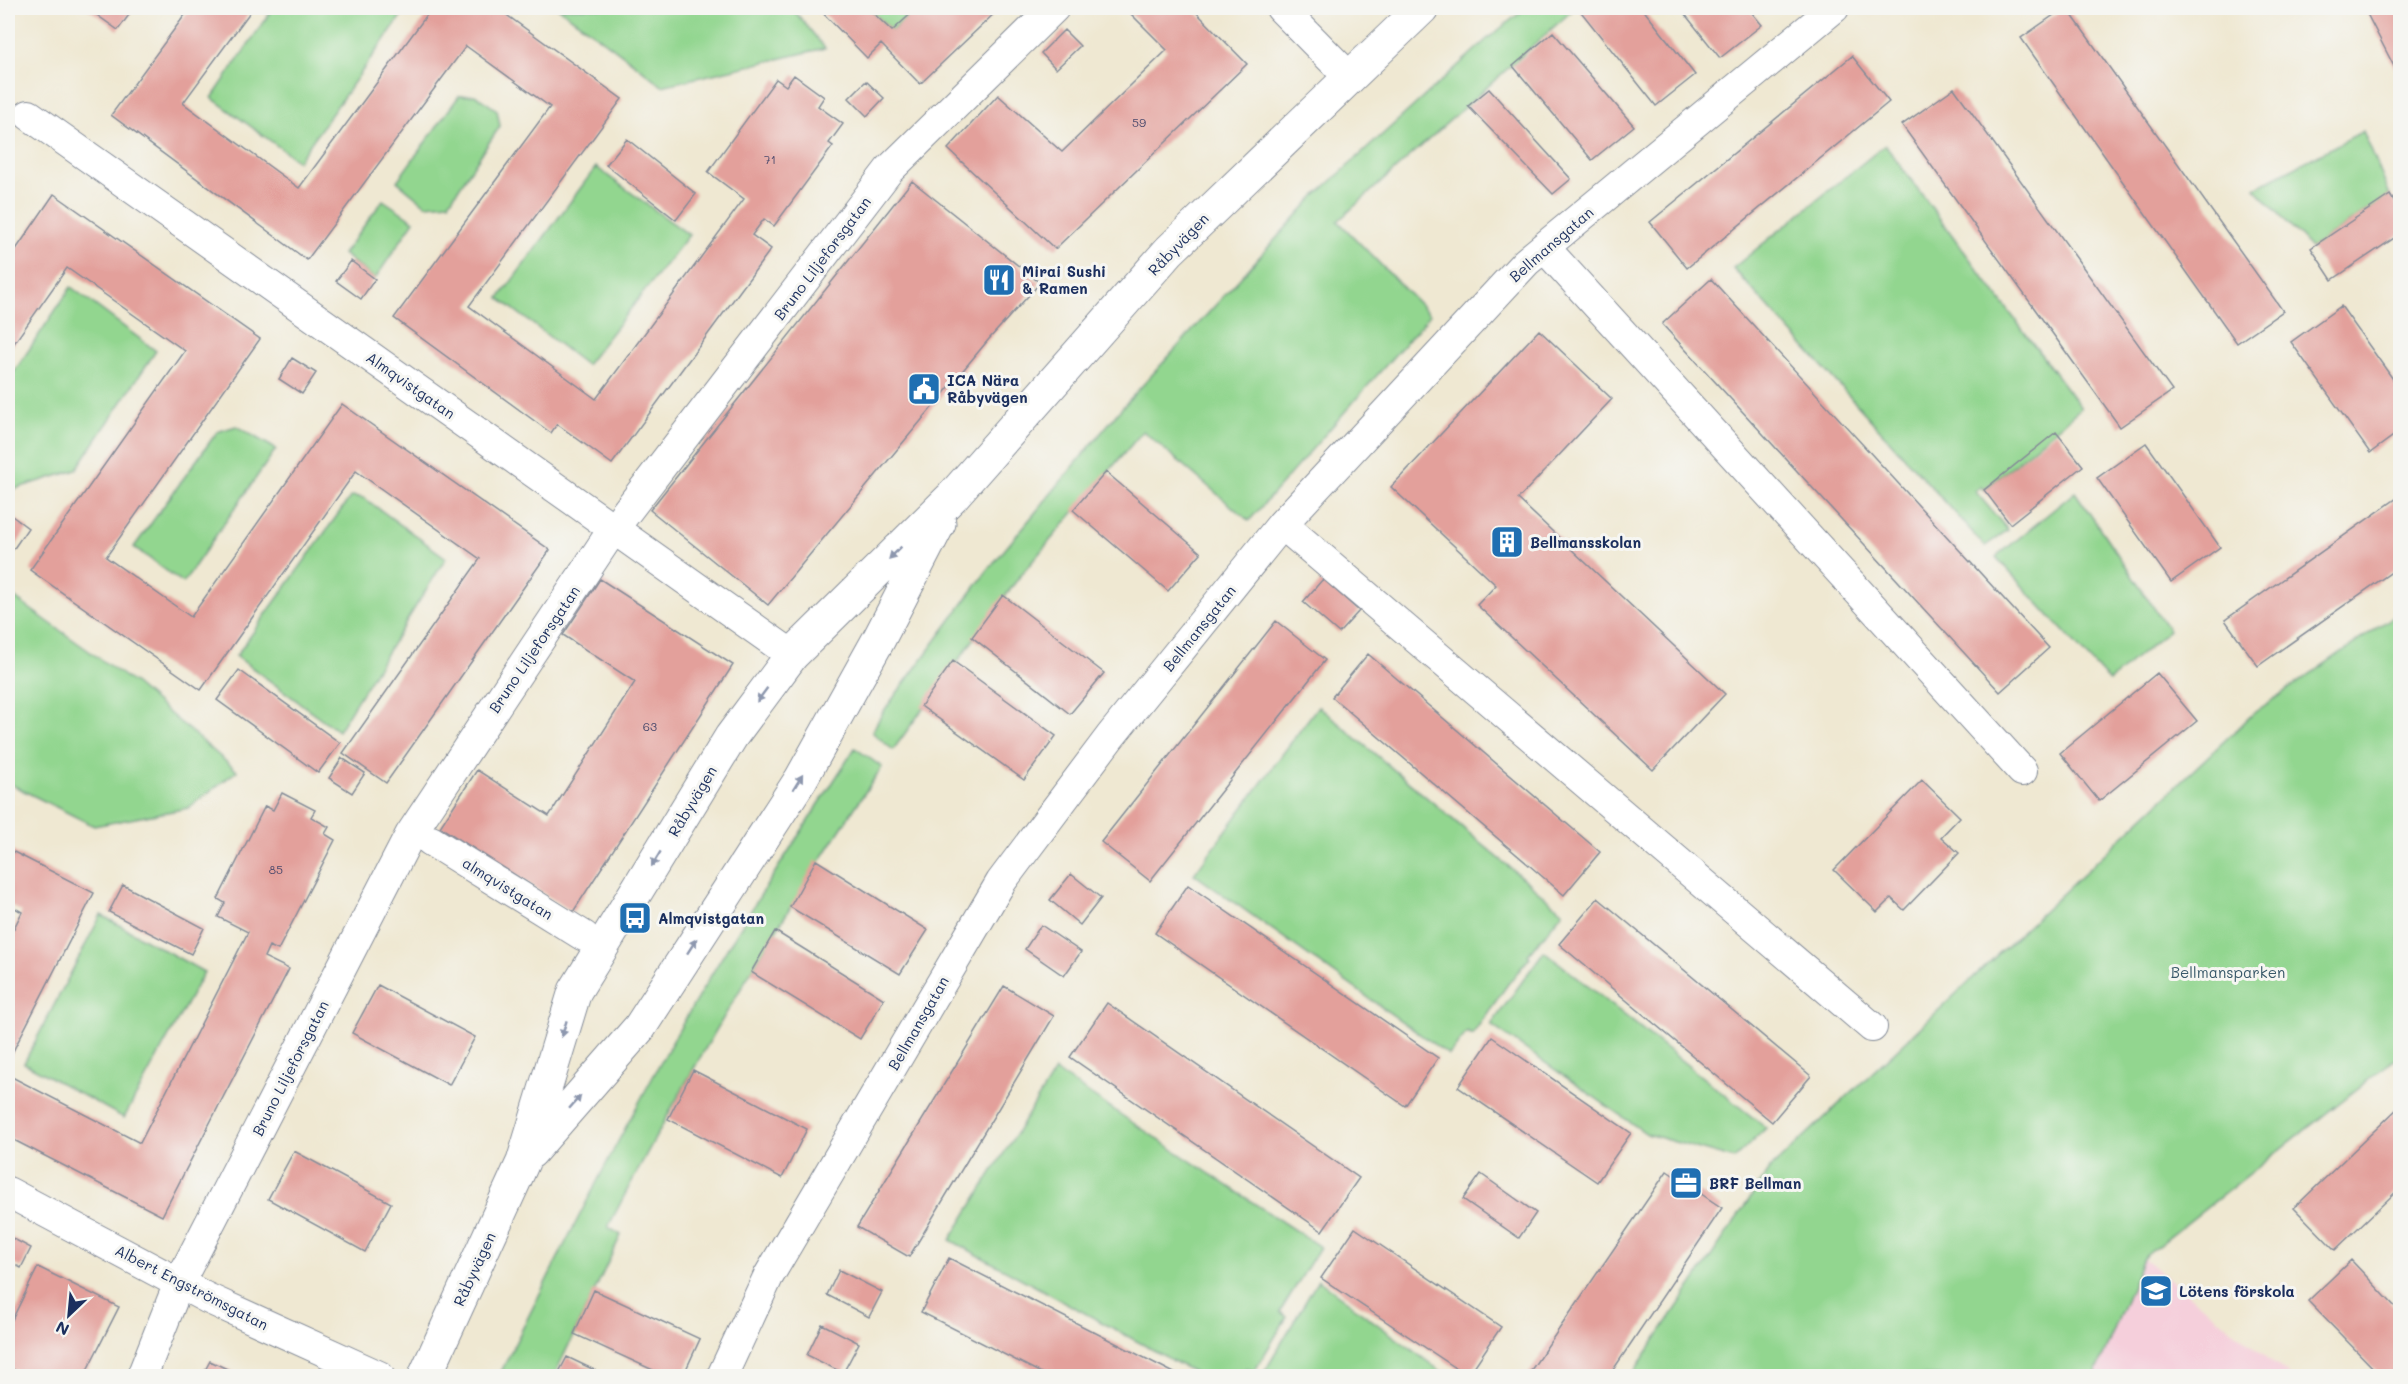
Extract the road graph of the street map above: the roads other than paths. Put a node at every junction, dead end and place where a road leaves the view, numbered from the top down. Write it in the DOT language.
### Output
graph roads {
  1 [pos="1054,8"];
  2 [pos="1281,8"];
  3 [pos="1422,8"];
  4 [pos="1834,8"];
  5 [pos="1348,76"];
  6 [pos="29,116"];
  7 [pos="1544,247"];
  8 [pos="952,497"];
  9 [pos="1282,524"];
  10 [pos="614,528"];
  11 [pos="792,655"];
  12 [pos="2022,771"];
  13 [pos="431,841"];
  14 [pos="584,936"];
  15 [pos="1872,1027"];
  16 [pos="523,1162"];
  17 [pos="8,1191"];
  18 [pos="179,1283"];
  19 [pos="142,1377"];
  20 [pos="380,1377"];
  21 [pos="425,1377"];
  22 [pos="722,1377"];
  1 -- 10 [label="street, Bruno Liljeforsgatan"];
  2 -- 5 [label="street"];
  3 -- 5 [label="main road, Råbyvägen"];
  4 -- 7 [label="street, Bellmansgatan"];
  5 -- 8 [label="main road, Råbyvägen"];
  6 -- 10 [label="street, Almqvistgatan"];
  7 -- 9 [label="street, Bellmansgatan"];
  7 -- 12 [label="street"];
  8 -- 11 [label="main road, Råbyvägen, one-way"];
  16 -- 8 [label="main road, Råbyvägen, one-way"];
  9 -- 15 [label="street"];
  9 -- 22 [label="street, Bellmansgatan"];
  10 -- 11 [label="street, Almqvistgatan"];
  10 -- 18 [label="street, Bruno Liljeforsgatan"];
  11 -- 16 [label="main road, Råbyvägen, one-way"];
  13 -- 14 [label="street, almqvistgatan"];
  16 -- 21 [label="main road, Råbyvägen"];
  17 -- 18 [label="street, Albert Engströmsgatan"];
  18 -- 19 [label="street, Bruno Liljeforsgatan"];
  18 -- 20 [label="street, Albert Engströmsgatan"];
}
